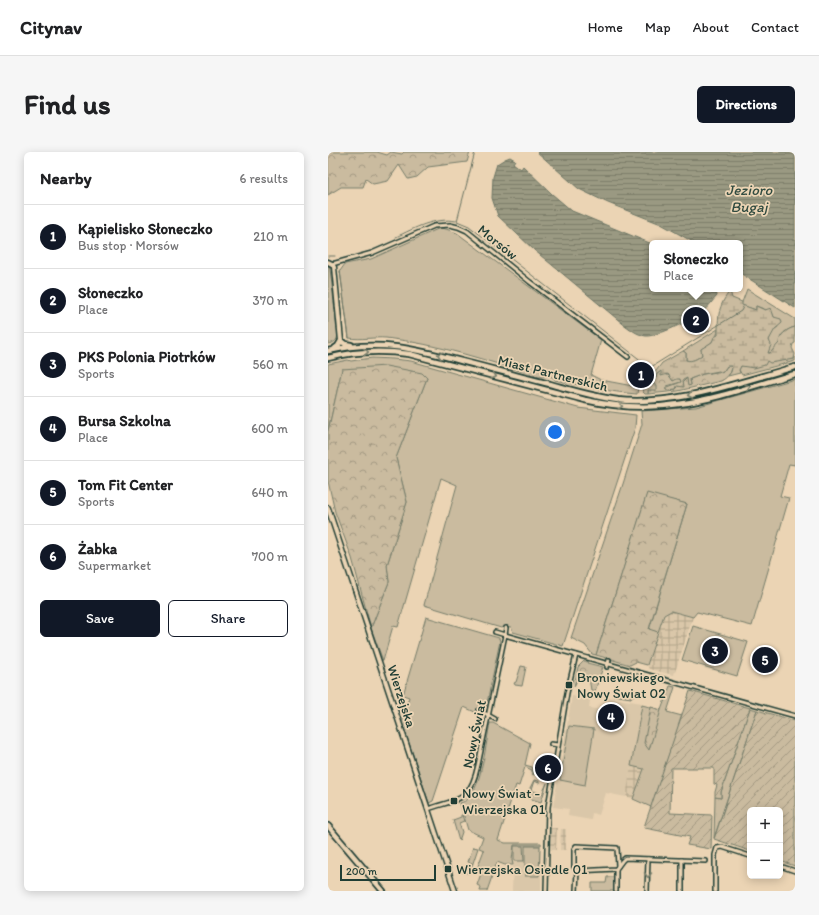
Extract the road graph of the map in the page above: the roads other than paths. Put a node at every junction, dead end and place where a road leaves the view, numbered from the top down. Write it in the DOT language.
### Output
graph roads {
  1 [pos="330,263"];
  2 [pos="341,341"];
  3 [pos="358,346"];
  4 [pos="329,351"];
  5 [pos="628,357"];
  6 [pos="328,358"];
  7 [pos="795,366"];
  8 [pos="795,374"];
  9 [pos="328,508"];
  10 [pos="506,628"];
  11 [pos="495,632"];
  12 [pos="505,635"];
  13 [pos="576,655"];
  14 [pos="640,668"];
  15 [pos="639,673"];
  16 [pos="479,710"];
  17 [pos="489,716"];
  18 [pos="795,716"];
  19 [pos="495,719"];
  20 [pos="551,744"];
  21 [pos="558,745"];
  22 [pos="428,810"];
  23 [pos="328,826"];
  24 [pos="747,855"];
  25 [pos="618,858"];
  26 [pos="624,859"];
  27 [pos="648,859"];
  28 [pos="682,860"];
  29 [pos="706,861"];
  30 [pos="783,867"];
  31 [pos="617,868"];
  32 [pos="577,871"];
  33 [pos="795,872"];
  34 [pos="383,891"];
  35 [pos="455,891"];
  36 [pos="546,891"];
  37 [pos="576,891"];
  38 [pos="616,891"];
  39 [pos="648,891"];
  40 [pos="682,891"];
  41 [pos="715,891"];
  1 -- 2 [label="street"];
  1 -- 5 [label="street, Morsów"];
  2 -- 3 [label="main road"];
  2 -- 4 [label="main road"];
  3 -- 4 [label="main road, Miast Partnerskich"];
  7 -- 3 [label="main road, Miast Partnerskich, one-way"];
  6 -- 8 [label="main road, Miast Partnerskich, one-way"];
  9 -- 22 [label="street, Wierzejska"];
  10 -- 12 [label="street, Nowy Świat"];
  11 -- 12 [label="street"];
  12 -- 13 [label="street"];
  12 -- 17 [label="street, Nowy Świat"];
  13 -- 15 [label="street"];
  13 -- 21 [label="street"];
  14 -- 15 [label="street"];
  15 -- 18 [label="street"];
  16 -- 17 [label="street"];
  17 -- 19 [label="street"];
  17 -- 22 [label="street, Nowy Świat"];
  20 -- 21 [label="street"];
  21 -- 36 [label="street"];
  22 -- 35 [label="street, Wierzejska"];
  23 -- 34 [label="main road"];
  24 -- 41 [label="street"];
  25 -- 26 [label="street"];
  25 -- 31 [label="street"];
  25 -- 32 [label="street"];
  26 -- 27 [label="street"];
  26 -- 31 [label="street"];
  27 -- 28 [label="street"];
  27 -- 39 [label="street, one-way"];
  28 -- 29 [label="street"];
  28 -- 40 [label="street"];
  30 -- 33 [label="street"];
  31 -- 32 [label="street"];
  31 -- 38 [label="street"];
  32 -- 37 [label="street"];
}
